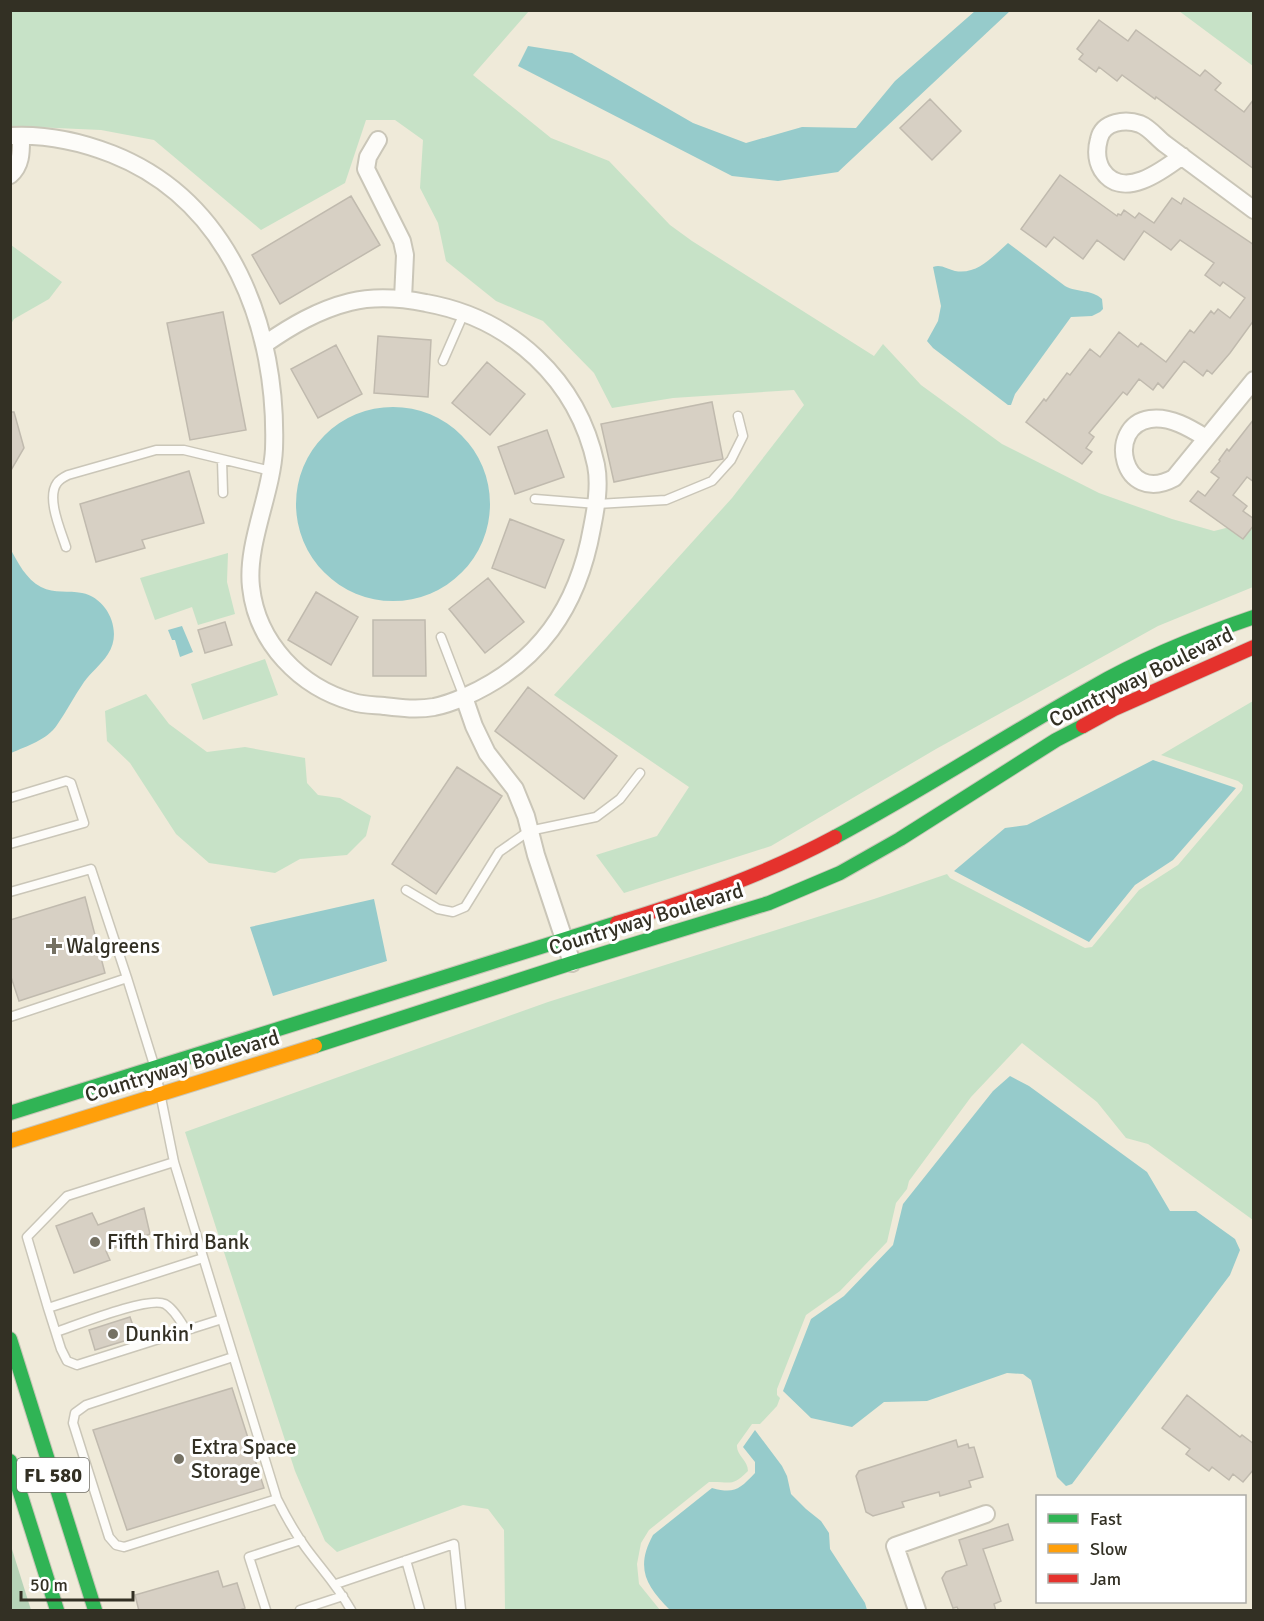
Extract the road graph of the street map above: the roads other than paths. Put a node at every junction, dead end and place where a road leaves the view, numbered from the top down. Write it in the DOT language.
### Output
graph roads {
  1 [pos="16,136"];
  2 [pos="378,140"];
  3 [pos="1182,156"];
  4 [pos="10,175"];
  5 [pos="1254,210"];
  6 [pos="403,299"];
  7 [pos="464,313"];
  8 [pos="265,344"];
  9 [pos="443,361"];
  10 [pos="1254,380"];
  11 [pos="738,416"];
  12 [pos="1206,438"];
  13 [pos="222,460"];
  14 [pos="271,471"];
  15 [pos="224,493"];
  16 [pos="535,499"];
  17 [pos="597,504"];
  18 [pos="66,547"];
  19 [pos="1254,617"];
  20 [pos="441,637"];
  21 [pos="1254,647"];
  22 [pos="464,697"];
  23 [pos="1009,753"];
  24 [pos="640,773"];
  25 [pos="11,788"];
  26 [pos="15,797"];
  27 [pos="529,831"];
  28 [pos="10,844"];
  29 [pos="406,891"];
  30 [pos="10,892"];
  31 [pos="564,939"];
  32 [pos="572,963"];
  33 [pos="127,978"];
  34 [pos="10,1017"];
  35 [pos="155,1068"];
  36 [pos="161,1095"];
  37 [pos="10,1113"];
  38 [pos="10,1141"];
  39 [pos="174,1162"];
  40 [pos="203,1258"];
  41 [pos="48,1308"];
  42 [pos="222,1319"];
  43 [pos="186,1330"];
  44 [pos="56,1332"];
  45 [pos="10,1340"];
  46 [pos="233,1357"];
  47 [pos="10,1461"];
  48 [pos="277,1499"];
  49 [pos="986,1514"];
  50 [pos="301,1540"];
  51 [pos="406,1560"];
  52 [pos="336,1584"];
  53 [pos="343,1596"];
  54 [pos="57,1611"];
  55 [pos="95,1611"];
  56 [pos="266,1611"];
  57 [pos="300,1611"];
  58 [pos="351,1611"];
  59 [pos="420,1611"];
  60 [pos="461,1611"];
  61 [pos="917,1611"];
  1 -- 4 [label="street"];
  1 -- 8 [label="street"];
  2 -- 6 [label="street"];
  3 -- 3 [label="street"];
  3 -- 5 [label="street"];
  6 -- 7 [label="street"];
  6 -- 8 [label="street"];
  7 -- 9 [label="lane"];
  7 -- 17 [label="street"];
  8 -- 14 [label="street"];
  10 -- 12 [label="street"];
  11 -- 17 [label="lane"];
  12 -- 12 [label="street"];
  13 -- 14 [label="lane"];
  13 -- 15 [label="lane"];
  13 -- 18 [label="lane"];
  14 -- 22 [label="street"];
  16 -- 17 [label="lane"];
  17 -- 22 [label="street"];
  19 -- 23 [label="street, Countryway Boulevard"];
  20 -- 22 [label="lane"];
  21 -- 23 [label="street, Countryway Boulevard"];
  22 -- 27 [label="street"];
  23 -- 31 [label="street, Countryway Boulevard"];
  23 -- 32 [label="street, Countryway Boulevard"];
  24 -- 27 [label="lane"];
  25 -- 26 [label="lane"];
  26 -- 28 [label="lane"];
  27 -- 29 [label="lane"];
  27 -- 31 [label="street"];
  30 -- 33 [label="lane"];
  31 -- 32 [label="street"];
  31 -- 35 [label="street, Countryway Boulevard"];
  32 -- 36 [label="street, Countryway Boulevard"];
  33 -- 34 [label="lane"];
  33 -- 35 [label="lane"];
  35 -- 36 [label="lane"];
  35 -- 37 [label="street, Countryway Boulevard"];
  36 -- 38 [label="street, Countryway Boulevard"];
  36 -- 39 [label="lane"];
  39 -- 40 [label="lane"];
  39 -- 41 [label="lane"];
  40 -- 41 [label="lane"];
  40 -- 42 [label="lane"];
  41 -- 44 [label="lane"];
  42 -- 43 [label="lane"];
  42 -- 46 [label="lane"];
  43 -- 44 [label="lane"];
  43 -- 44 [label="lane"];
  45 -- 55 [label="street, FL 580"];
  46 -- 48 [label="lane"];
  46 -- 48 [label="lane"];
  47 -- 54 [label="street, FL 580"];
  48 -- 50 [label="lane"];
  49 -- 61 [label="street"];
  50 -- 52 [label="lane"];
  50 -- 56 [label="lane"];
  51 -- 52 [label="lane"];
  51 -- 59 [label="lane"];
  51 -- 60 [label="lane"];
  52 -- 53 [label="lane"];
  53 -- 57 [label="lane"];
  53 -- 58 [label="lane"];
}
